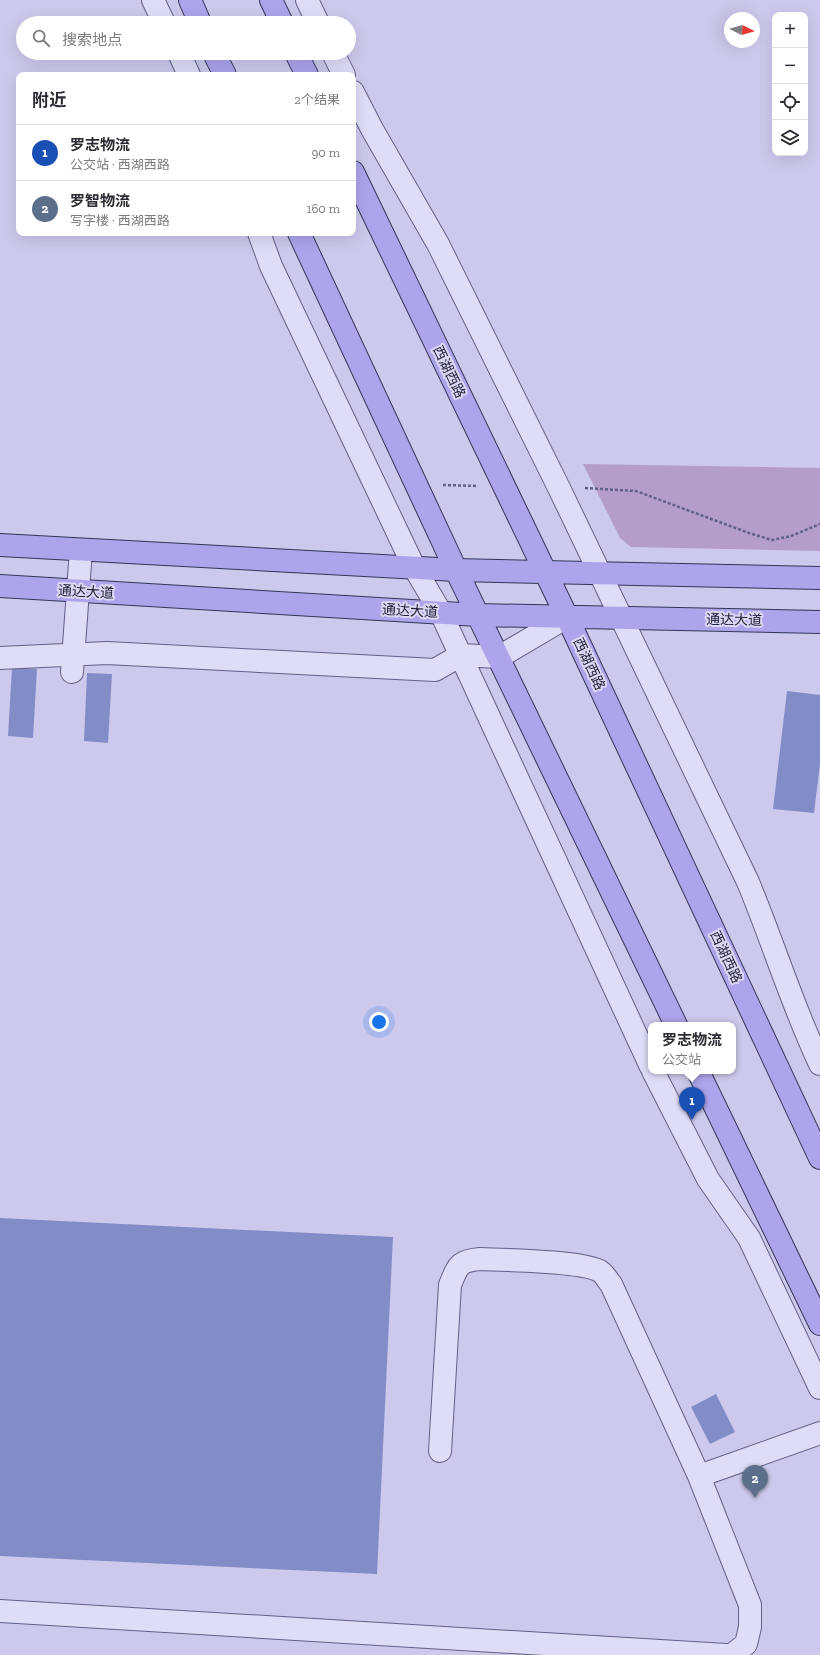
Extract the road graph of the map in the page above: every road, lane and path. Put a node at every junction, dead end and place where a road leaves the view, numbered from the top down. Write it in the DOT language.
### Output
graph roads {
  1 [pos="153,0"];
  2 [pos="190,0"];
  3 [pos="271,0"];
  4 [pos="307,0"];
  5 [pos="161,16"];
  6 [pos="197,16"];
  7 [pos="279,16"];
  8 [pos="315,16"];
  9 [pos="182,60"];
  10 [pos="218,60"];
  11 [pos="299,60"];
  12 [pos="336,60"];
  13 [pos="188,72"];
  14 [pos="224,72"];
  15 [pos="305,72"];
  16 [pos="342,72"];
  17 [pos="356,98"];
  18 [pos="356,178"];
  19 [pos="260,236"];
  20 [pos="300,236"];
  21 [pos="416,485"];
  22 [pos="504,487"];
  23 [pos="559,488"];
  24 [pos="820,524"];
  25 [pos="0,545"];
  26 [pos="81,550"];
  27 [pos="414,567"];
  28 [pos="456,570"];
  29 [pos="545,572"];
  30 [pos="600,573"];
  31 [pos="820,578"];
  32 [pos="0,586"];
  33 [pos="78,591"];
  34 [pos="441,613"];
  35 [pos="478,615"];
  36 [pos="567,617"];
  37 [pos="621,618"];
  38 [pos="820,622"];
  39 [pos="460,655"];
  40 [pos="499,657"];
  41 [pos="0,658"];
  42 [pos="72,664"];
  43 [pos="675,1022"];
  44 [pos="648,1061"];
  45 [pos="820,1064"];
  46 [pos="655,1074"];
  47 [pos="699,1074"];
  48 [pos="820,1158"];
  49 [pos="820,1324"];
  50 [pos="820,1388"];
  51 [pos="820,1433"];
  52 [pos="440,1451"];
  53 [pos="699,1476"];
  54 [pos="0,1610"];
  55 [pos="726,1655"];
  56 [pos="732,1655"];
  1 -- 5 [label="lane"];
  2 -- 6 [label="main road"];
  3 -- 7 [label="main road"];
  4 -- 8 [label="lane"];
  9 -- 13 [label="lane"];
  10 -- 14 [label="main road"];
  11 -- 15 [label="main road"];
  12 -- 16 [label="lane"];
  17 -- 23 [label="lane"];
  18 -- 22 [label="main road, 西湖西路"];
  19 -- 27 [label="lane"];
  20 -- 21 [label="main road"];
  21 -- 22 [label="path"];
  21 -- 28 [label="main road"];
  22 -- 29 [label="main road, 西湖西路"];
  23 -- 24 [label="path"];
  23 -- 30 [label="lane"];
  25 -- 26 [label="main road"];
  26 -- 27 [label="main road"];
  26 -- 33 [label="lane"];
  27 -- 28 [label="main road"];
  27 -- 34 [label="lane"];
  28 -- 29 [label="main road"];
  28 -- 35 [label="main road"];
  29 -- 30 [label="main road"];
  29 -- 36 [label="main road, 西湖西路"];
  30 -- 31 [label="main road"];
  30 -- 37 [label="lane"];
  32 -- 33 [label="main road, 通达大道"];
  33 -- 34 [label="main road, 通达大道"];
  33 -- 42 [label="lane"];
  34 -- 35 [label="main road, 通达大道"];
  34 -- 39 [label="lane"];
  35 -- 36 [label="main road, 通达大道"];
  35 -- 40 [label="main road"];
  36 -- 37 [label="main road, 通达大道"];
  36 -- 40 [label="lane"];
  36 -- 48 [label="main road, 西湖西路"];
  37 -- 38 [label="main road, 通达大道"];
  37 -- 45 [label="lane"];
  39 -- 40 [label="lane"];
  39 -- 42 [label="lane"];
  39 -- 44 [label="lane"];
  40 -- 43 [label="main road"];
  41 -- 42 [label="lane"];
  46 -- 50 [label="lane"];
  47 -- 49 [label="main road"];
  51 -- 53 [label="lane"];
  52 -- 53 [label="lane"];
  53 -- 56 [label="lane"];
  54 -- 55 [label="lane"];
}
